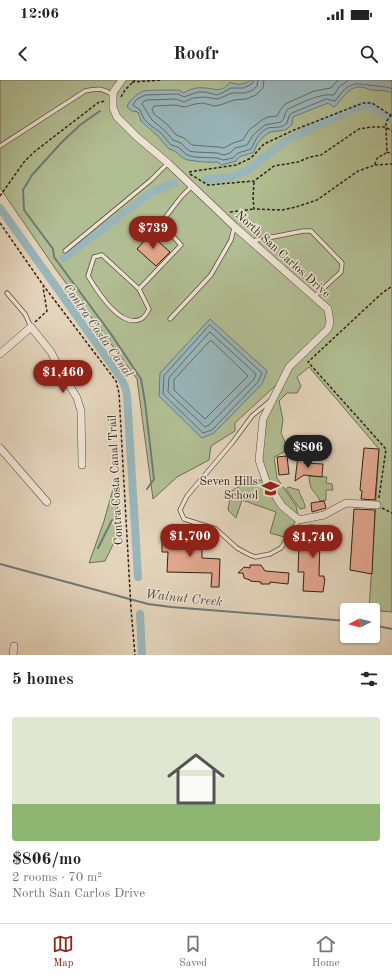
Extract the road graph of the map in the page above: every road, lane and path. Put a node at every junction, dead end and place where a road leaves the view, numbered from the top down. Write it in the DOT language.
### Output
graph roads {
  1 [pos="122,80"];
  2 [pos="135,80"];
  3 [pos="162,80"];
  4 [pos="132,82"];
  5 [pos="115,99"];
  6 [pos="391,115"];
  7 [pos="386,127"];
  8 [pos="392,131"];
  9 [pos="0,146"];
  10 [pos="387,152"];
  11 [pos="392,154"];
  12 [pos="168,163"];
  13 [pos="392,164"];
  14 [pos="375,165"];
  15 [pos="185,170"];
  16 [pos="188,172"];
  17 [pos="254,181"];
  18 [pos="192,186"];
  19 [pos="0,196"];
  20 [pos="254,209"];
  21 [pos="221,213"];
  22 [pos="0,223"];
  23 [pos="235,227"];
  24 [pos="252,241"];
  25 [pos="66,251"];
  26 [pos="42,285"];
  27 [pos="392,286"];
  28 [pos="140,290"];
  29 [pos="7,293"];
  30 [pos="315,296"];
  31 [pos="170,319"];
  32 [pos="31,327"];
  33 [pos="0,354"];
  34 [pos="274,398"];
  35 [pos="0,448"];
  36 [pos="82,465"];
  37 [pos="48,502"];
  38 [pos="378,505"];
  39 [pos="392,514"];
  40 [pos="299,520"];
  41 [pos="14,646"];
  42 [pos="13,655"];
  43 [pos="135,655"];
  1 -- 5 [label="street"];
  2 -- 4 [label="path"];
  3 -- 4 [label="path"];
  4 -- 5 [label="path"];
  5 -- 9 [label="lane"];
  5 -- 12 [label="street, North San Carlos Drive"];
  5 -- 19 [label="path"];
  6 -- 7 [label="path"];
  6 -- 16 [label="path"];
  7 -- 8 [label="path"];
  7 -- 10 [label="path"];
  7 -- 17 [label="path"];
  10 -- 11 [label="path"];
  10 -- 14 [label="path"];
  12 -- 18 [label="street, North San Carlos Drive"];
  12 -- 25 [label="lane"];
  13 -- 14 [label="path"];
  14 -- 20 [label="path"];
  15 -- 16 [label="path"];
  16 -- 17 [label="path"];
  17 -- 20 [label="path"];
  18 -- 21 [label="street, North San Carlos Drive"];
  18 -- 28 [label="lane"];
  20 -- 21 [label="path"];
  21 -- 23 [label="street, North San Carlos Drive"];
  22 -- 26 [label="path, Contra Costa Canal Trail"];
  23 -- 24 [label="street, North San Carlos Drive"];
  23 -- 31 [label="lane"];
  24 -- 30 [label="street, North San Carlos Drive"];
  24 -- 30 [label="lane"];
  26 -- 32 [label="path"];
  26 -- 43 [label="path, Contra Costa Canal Trail"];
  27 -- 38 [label="path"];
  28 -- 28 [label="lane"];
  29 -- 32 [label="lane"];
  30 -- 34 [label="street, North San Carlos Drive"];
  32 -- 33 [label="street"];
  32 -- 36 [label="street"];
  34 -- 40 [label="street, North San Carlos Drive"];
  34 -- 40 [label="lane"];
  35 -- 37 [label="street"];
  38 -- 39 [label="path"];
  38 -- 40 [label="street"];
  41 -- 42 [label="street"];
}
